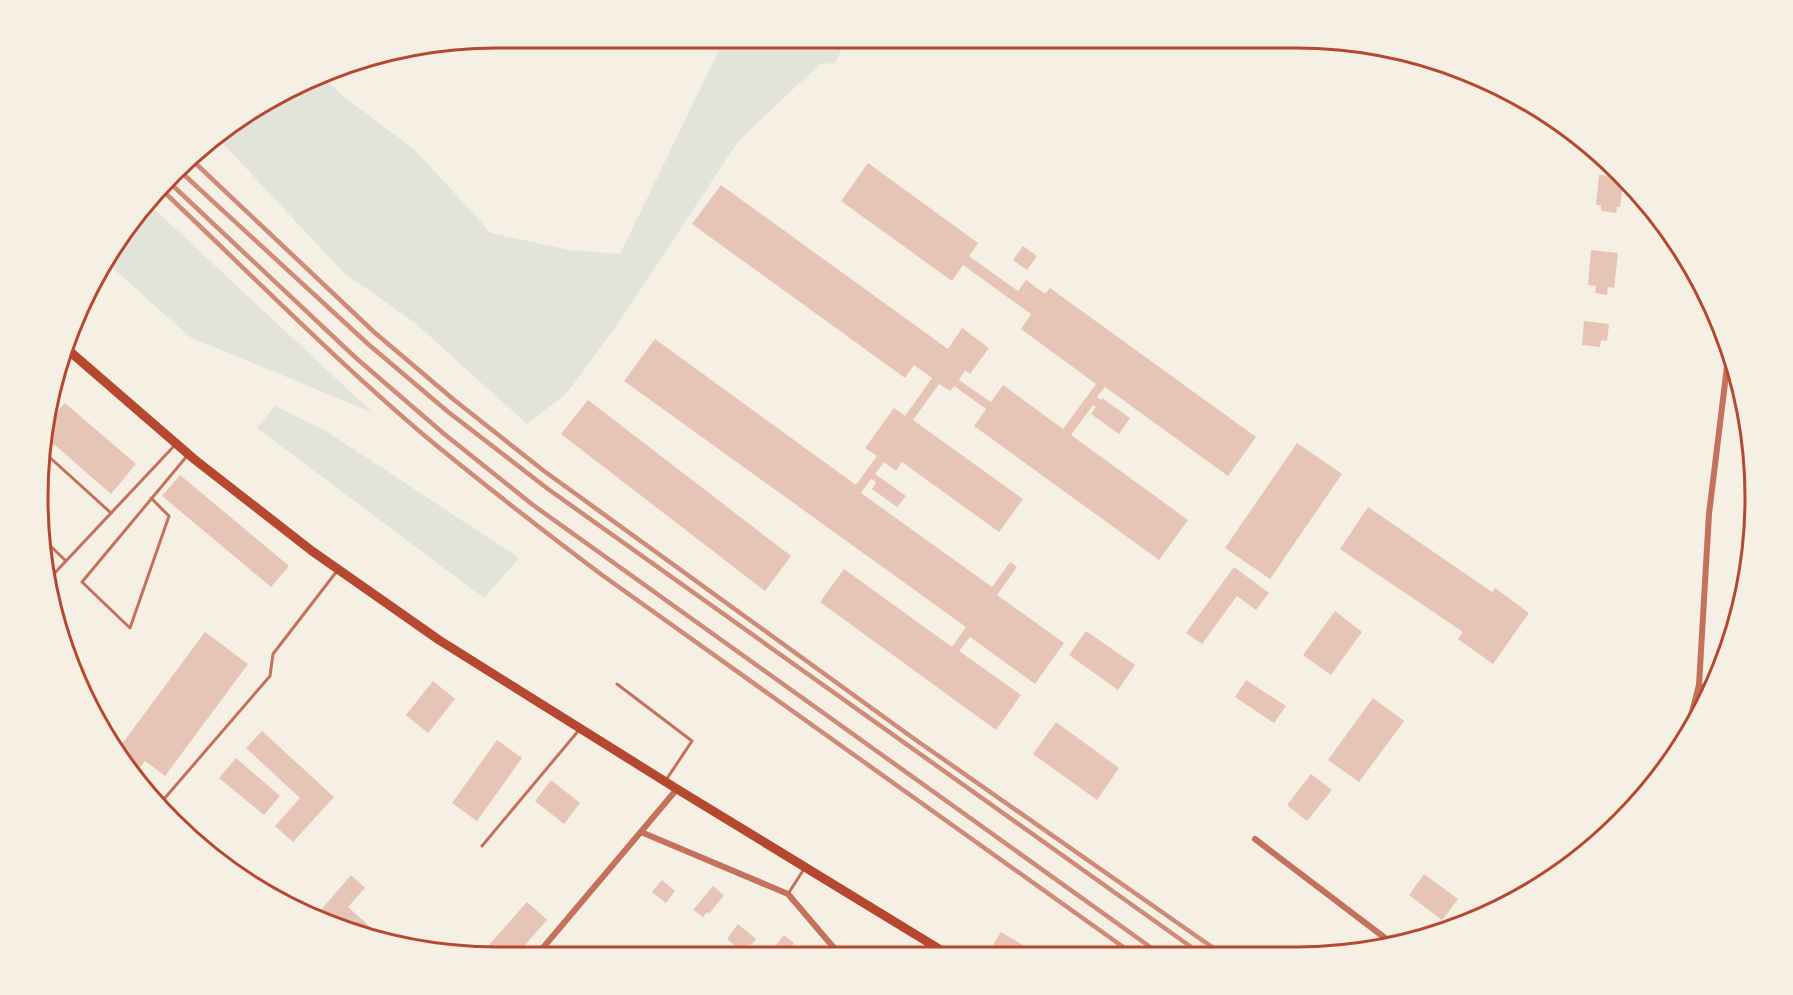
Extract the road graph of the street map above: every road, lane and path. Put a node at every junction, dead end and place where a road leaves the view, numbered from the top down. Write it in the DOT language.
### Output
graph roads {
  1 [pos="72,353"];
  2 [pos="1727,370"];
  3 [pos="176,444"];
  4 [pos="188,454"];
  5 [pos="50,458"];
  6 [pos="151,498"];
  7 [pos="111,513"];
  8 [pos="51,547"];
  9 [pos="66,561"];
  10 [pos="338,569"];
  11 [pos="55,573"];
  12 [pos="617,684"];
  13 [pos="1699,685"];
  14 [pos="1703,688"];
  15 [pos="1694,706"];
  16 [pos="580,728"];
  17 [pos="665,782"];
  18 [pos="677,789"];
  19 [pos="164,799"];
  20 [pos="641,832"];
  21 [pos="1255,839"];
  22 [pos="482,846"];
  23 [pos="805,867"];
  24 [pos="788,894"];
  25 [pos="1385,938"];
  26 [pos="544,947"];
  27 [pos="832,947"];
  28 [pos="936,947"];
  1 -- 3 [label="main road"];
  2 -- 13 [label="street"];
  3 -- 4 [label="main road"];
  3 -- 7 [label="lane"];
  4 -- 6 [label="lane"];
  4 -- 10 [label="main road"];
  5 -- 7 [label="lane"];
  6 -- 6 [label="lane"];
  7 -- 9 [label="lane"];
  8 -- 9 [label="lane"];
  9 -- 11 [label="lane"];
  10 -- 16 [label="main road"];
  10 -- 19 [label="lane"];
  12 -- 17 [label="lane"];
  13 -- 14 [label="street"];
  13 -- 15 [label="street"];
  16 -- 17 [label="main road"];
  16 -- 22 [label="lane"];
  17 -- 18 [label="main road"];
  18 -- 20 [label="street"];
  18 -- 23 [label="main road"];
  20 -- 24 [label="street"];
  20 -- 26 [label="street"];
  21 -- 25 [label="street"];
  23 -- 24 [label="lane"];
  23 -- 28 [label="main road"];
  24 -- 27 [label="street"];
}
